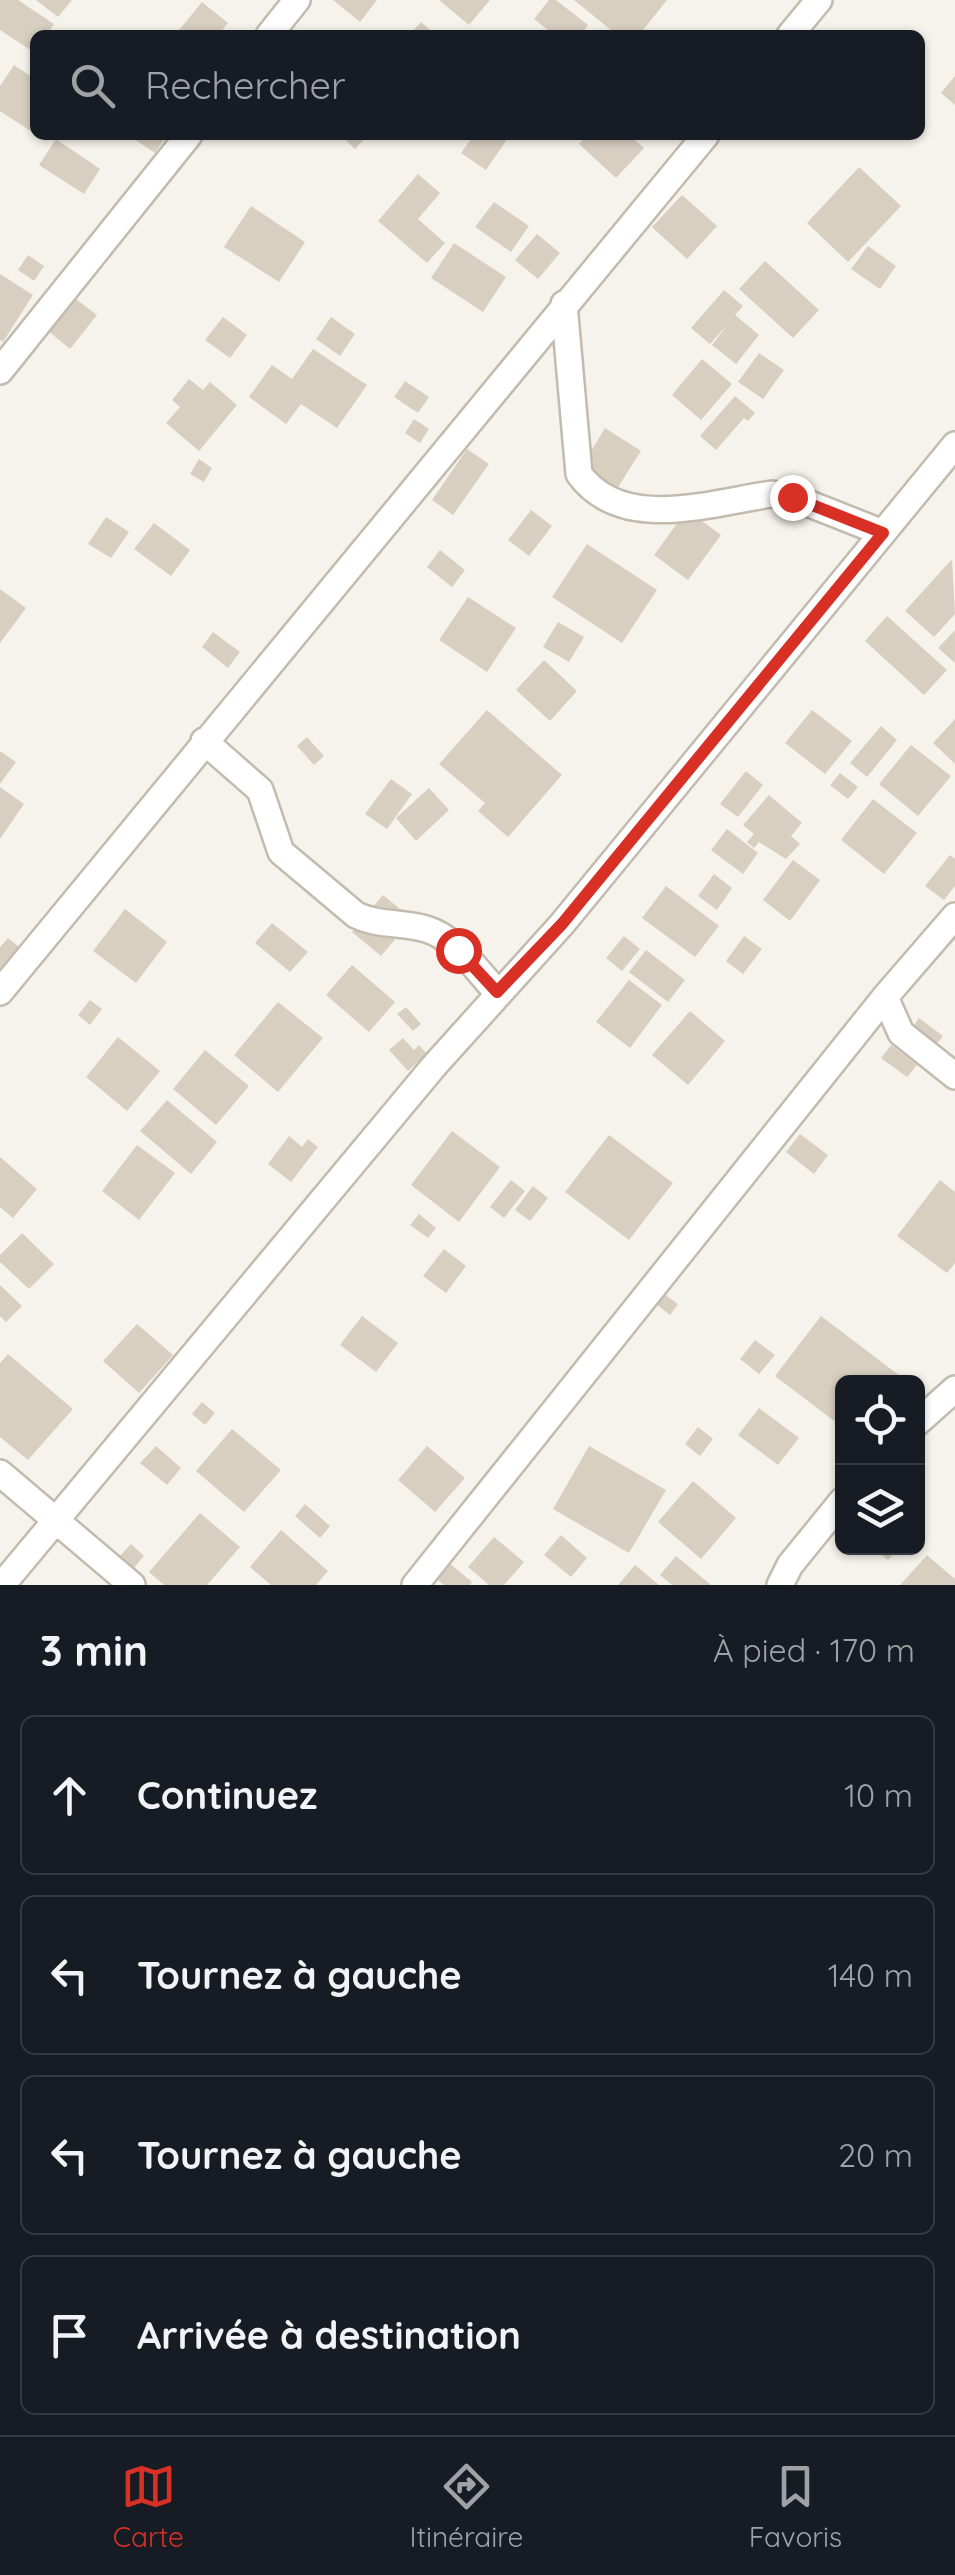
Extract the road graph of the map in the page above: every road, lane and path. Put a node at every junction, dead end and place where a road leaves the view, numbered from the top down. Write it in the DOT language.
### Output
graph roads {
  1 [pos="297,0"];
  2 [pos="820,0"];
  3 [pos="273,30"];
  4 [pos="794,30"];
  5 [pos="185,140"];
  6 [pos="702,140"];
  7 [pos="564,304"];
  8 [pos="0,371"];
  9 [pos="955,446"];
  10 [pos="883,533"];
  11 [pos="204,740"];
  12 [pos="955,916"];
  13 [pos="0,992"];
  14 [pos="497,992"];
  15 [pos="885,997"];
  16 [pos="955,1076"];
  17 [pos="955,1389"];
  18 [pos="925,1416"];
  19 [pos="0,1473"];
  20 [pos="835,1509"];
  21 [pos="56,1520"];
  22 [pos="2,1585"];
  23 [pos="132,1585"];
  24 [pos="416,1585"];
  25 [pos="780,1585"];
  1 -- 3 [label="street"];
  2 -- 4 [label="street"];
  5 -- 8 [label="street"];
  6 -- 7 [label="street"];
  7 -- 10 [label="street"];
  7 -- 11 [label="street"];
  9 -- 10 [label="street"];
  10 -- 14 [label="street"];
  11 -- 13 [label="street"];
  11 -- 14 [label="street"];
  12 -- 15 [label="street"];
  14 -- 21 [label="street"];
  15 -- 16 [label="street"];
  15 -- 24 [label="street"];
  17 -- 18 [label="street"];
  19 -- 21 [label="street"];
  20 -- 25 [label="street"];
  21 -- 22 [label="street"];
  21 -- 23 [label="street"];
}
